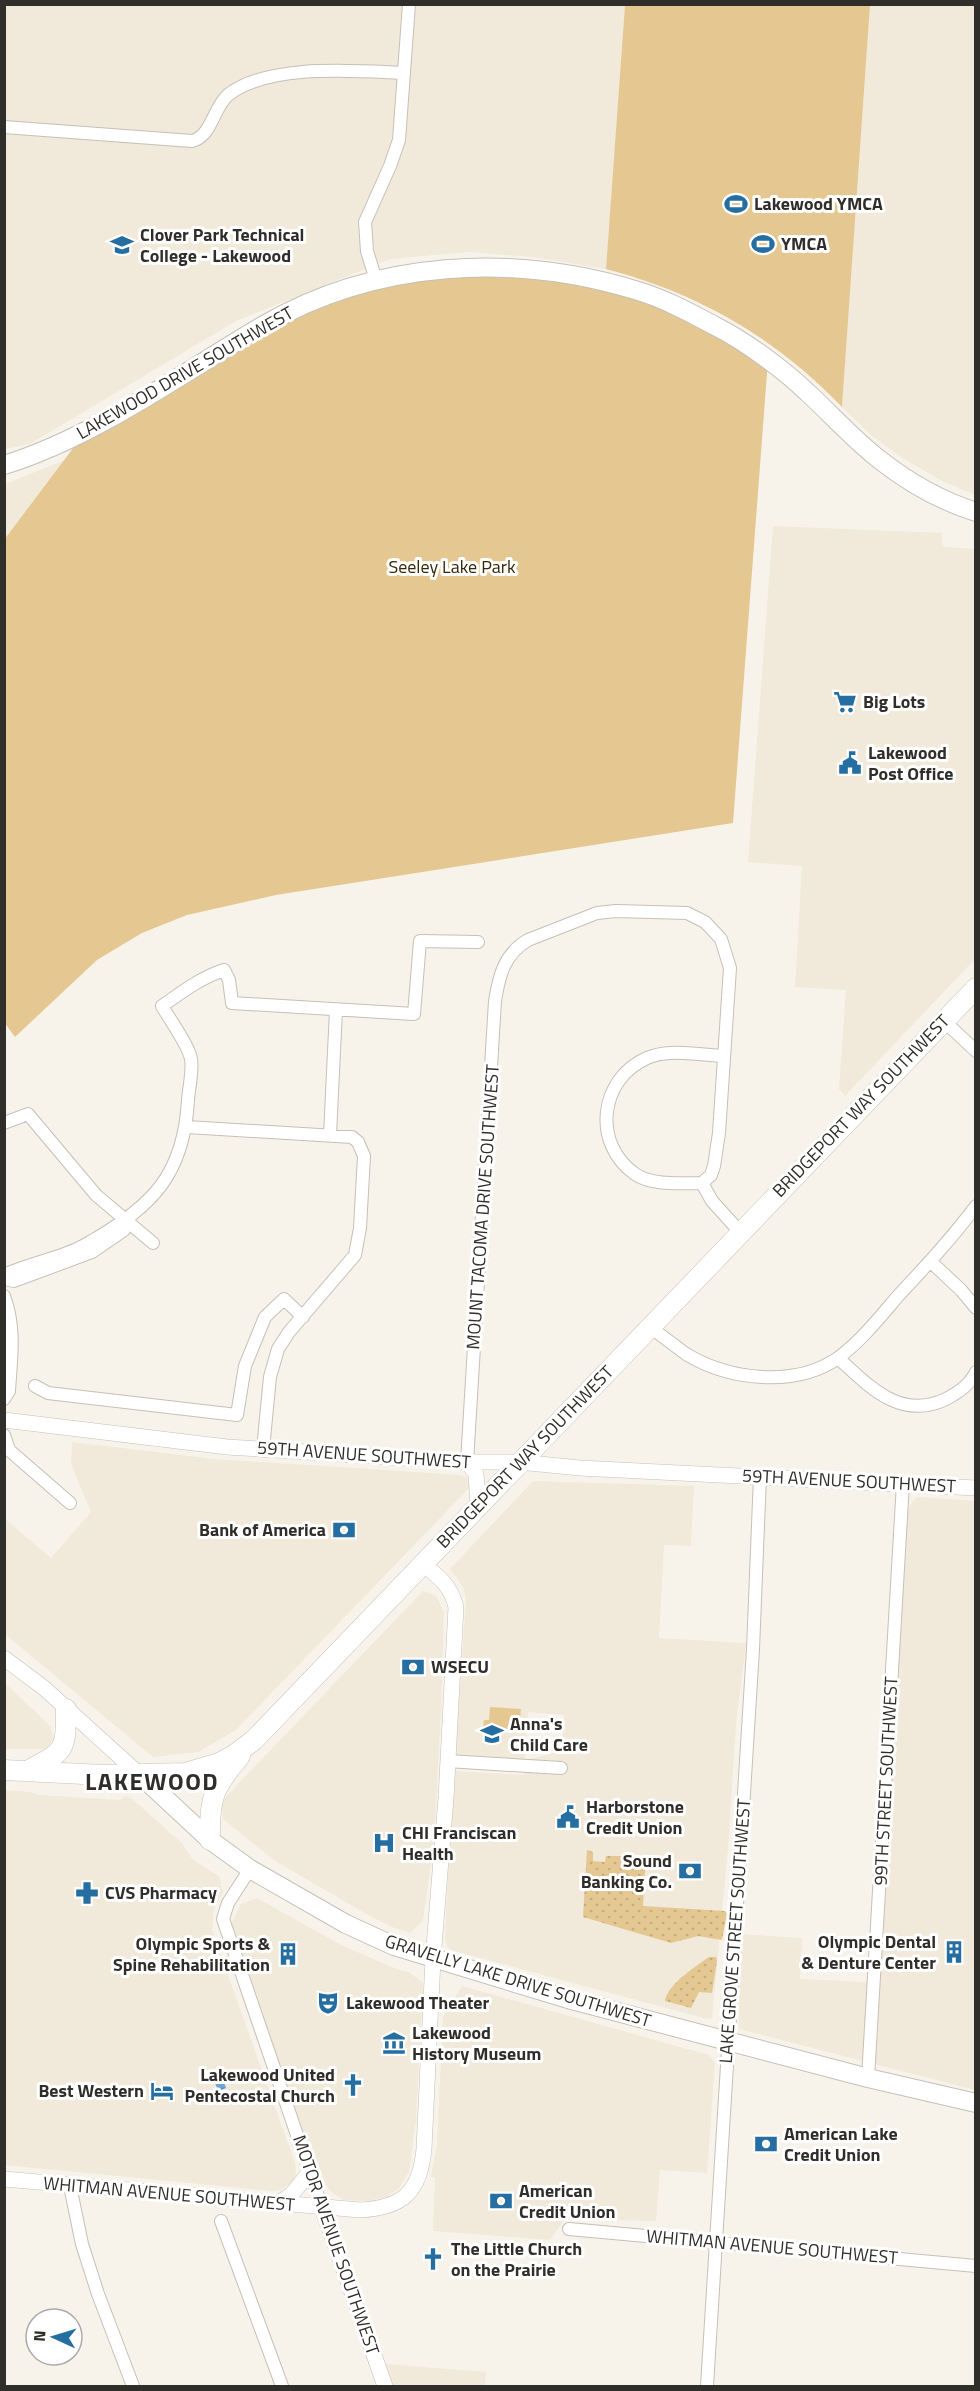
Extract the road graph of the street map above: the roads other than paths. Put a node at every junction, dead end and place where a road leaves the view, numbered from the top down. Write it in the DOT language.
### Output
graph roads {
  1 [pos="409,4"];
  2 [pos="404,73"];
  3 [pos="4,127"];
  4 [pos="376,280"];
  5 [pos="4,465"];
  6 [pos="975,512"];
  7 [pos="478,942"];
  8 [pos="975,988"];
  9 [pos="336,1010"];
  10 [pos="944,1021"];
  11 [pos="975,1051"];
  12 [pos="724,1056"];
  13 [pos="4,1123"];
  14 [pos="187,1127"];
  15 [pos="330,1135"];
  16 [pos="702,1183"];
  17 [pos="975,1206"];
  18 [pos="127,1219"];
  19 [pos="740,1232"];
  20 [pos="153,1243"];
  21 [pos="930,1261"];
  22 [pos="4,1277"];
  23 [pos="4,1296"];
  24 [pos="975,1308"];
  25 [pos="303,1317"];
  26 [pos="650,1327"];
  27 [pos="838,1358"];
  28 [pos="975,1372"];
  29 [pos="36,1386"];
  30 [pos="4,1399"];
  31 [pos="4,1420"];
  32 [pos="4,1436"];
  33 [pos="263,1449"];
  34 [pos="467,1462"];
  35 [pos="519,1462"];
  36 [pos="760,1476"];
  37 [pos="903,1483"];
  38 [pos="975,1488"];
  39 [pos="70,1503"];
  40 [pos="477,1506"];
  41 [pos="422,1564"];
  42 [pos="4,1658"];
  43 [pos="66,1709"];
  44 [pos="254,1740"];
  45 [pos="447,1761"];
  46 [pos="561,1768"];
  47 [pos="4,1770"];
  48 [pos="27,1771"];
  49 [pos="140,1775"];
  50 [pos="210,1840"];
  51 [pos="250,1869"];
  52 [pos="433,1959"];
  53 [pos="728,2042"];
  54 [pos="868,2078"];
  55 [pos="975,2103"];
  56 [pos="308,2174"];
  57 [pos="4,2179"];
  58 [pos="70,2186"];
  59 [pos="278,2204"];
  60 [pos="322,2208"];
  61 [pos="221,2221"];
  62 [pos="569,2229"];
  63 [pos="716,2243"];
  64 [pos="975,2266"];
  65 [pos="133,2386"];
  66 [pos="282,2386"];
  67 [pos="385,2386"];
  68 [pos="707,2386"];
  1 -- 2 [label="street"];
  2 -- 3 [label="street"];
  2 -- 4 [label="street"];
  4 -- 5 [label="main road, LAKEWOOD DRIVE SOUTHWEST"];
  4 -- 6 [label="main road, LAKEWOOD DRIVE SOUTHWEST"];
  7 -- 9 [label="street"];
  8 -- 10 [label="main road, BRIDGEPORT WAY SOUTHWEST"];
  9 -- 14 [label="street"];
  9 -- 15 [label="street"];
  10 -- 11 [label="street"];
  10 -- 19 [label="main road, BRIDGEPORT WAY SOUTHWEST"];
  12 -- 16 [label="street"];
  12 -- 16 [label="street"];
  12 -- 34 [label="street, MOUNT TACOMA DRIVE SOUTHWEST"];
  13 -- 18 [label="street"];
  14 -- 15 [label="street"];
  14 -- 18 [label="street"];
  15 -- 25 [label="street"];
  16 -- 19 [label="street"];
  17 -- 21 [label="street"];
  18 -- 20 [label="street"];
  18 -- 22 [label="street"];
  19 -- 26 [label="main road, BRIDGEPORT WAY SOUTHWEST"];
  21 -- 24 [label="street"];
  21 -- 27 [label="street"];
  23 -- 30 [label="street"];
  25 -- 29 [label="street"];
  25 -- 33 [label="street"];
  26 -- 27 [label="street"];
  26 -- 35 [label="main road, BRIDGEPORT WAY SOUTHWEST"];
  27 -- 28 [label="street"];
  31 -- 33 [label="street, 59TH AVENUE SOUTHWEST"];
  32 -- 39 [label="street"];
  33 -- 34 [label="street, 59TH AVENUE SOUTHWEST"];
  34 -- 35 [label="street, 59TH AVENUE SOUTHWEST"];
  34 -- 40 [label="street"];
  35 -- 36 [label="street, 59TH AVENUE SOUTHWEST"];
  35 -- 40 [label="main road, BRIDGEPORT WAY SOUTHWEST"];
  36 -- 37 [label="street, 59TH AVENUE SOUTHWEST"];
  36 -- 53 [label="street, LAKE GROVE STREET SOUTHWEST"];
  37 -- 38 [label="street, 59TH AVENUE SOUTHWEST"];
  37 -- 54 [label="street, 99TH STREET SOUTHWEST"];
  40 -- 41 [label="main road, BRIDGEPORT WAY SOUTHWEST"];
  41 -- 44 [label="main road, BRIDGEPORT WAY SOUTHWEST"];
  41 -- 45 [label="street"];
  42 -- 43 [label="street, GRAVELLY LAKE DRIVE SOUTHWEST"];
  43 -- 48 [label="main road"];
  43 -- 49 [label="street, GRAVELLY LAKE DRIVE SOUTHWEST"];
  44 -- 49 [label="main road, BRIDGEPORT WAY SOUTHWEST"];
  44 -- 50 [label="main road"];
  45 -- 46 [label="street"];
  45 -- 52 [label="street"];
  47 -- 48 [label="main road, BRIDGEPORT WAY SOUTHWEST"];
  48 -- 49 [label="main road, BRIDGEPORT WAY SOUTHWEST"];
  49 -- 50 [label="main road, GRAVELLY LAKE DRIVE SOUTHWEST"];
  50 -- 51 [label="main road, GRAVELLY LAKE DRIVE SOUTHWEST"];
  51 -- 52 [label="main road, GRAVELLY LAKE DRIVE SOUTHWEST"];
  51 -- 56 [label="street, MOTOR AVENUE SOUTHWEST"];
  52 -- 53 [label="main road, GRAVELLY LAKE DRIVE SOUTHWEST"];
  52 -- 60 [label="street, WHITMAN AVENUE SOUTHWEST"];
  53 -- 54 [label="main road, GRAVELLY LAKE DRIVE SOUTHWEST"];
  53 -- 63 [label="street, LAKE GROVE STREET SOUTHWEST"];
  54 -- 55 [label="main road, GRAVELLY LAKE DRIVE SOUTHWEST"];
  56 -- 59 [label="street"];
  56 -- 60 [label="street, MOTOR AVENUE SOUTHWEST"];
  57 -- 58 [label="street, WHITMAN AVENUE SOUTHWEST"];
  58 -- 59 [label="street, WHITMAN AVENUE SOUTHWEST"];
  58 -- 65 [label="street"];
  59 -- 60 [label="street, WHITMAN AVENUE SOUTHWEST"];
  60 -- 67 [label="street, MOTOR AVENUE SOUTHWEST"];
  61 -- 66 [label="street"];
  62 -- 63 [label="street, WHITMAN AVENUE SOUTHWEST"];
  63 -- 64 [label="street, WHITMAN AVENUE SOUTHWEST"];
  63 -- 68 [label="street, LAKE GROVE STREET SOUTHWEST"];
}
